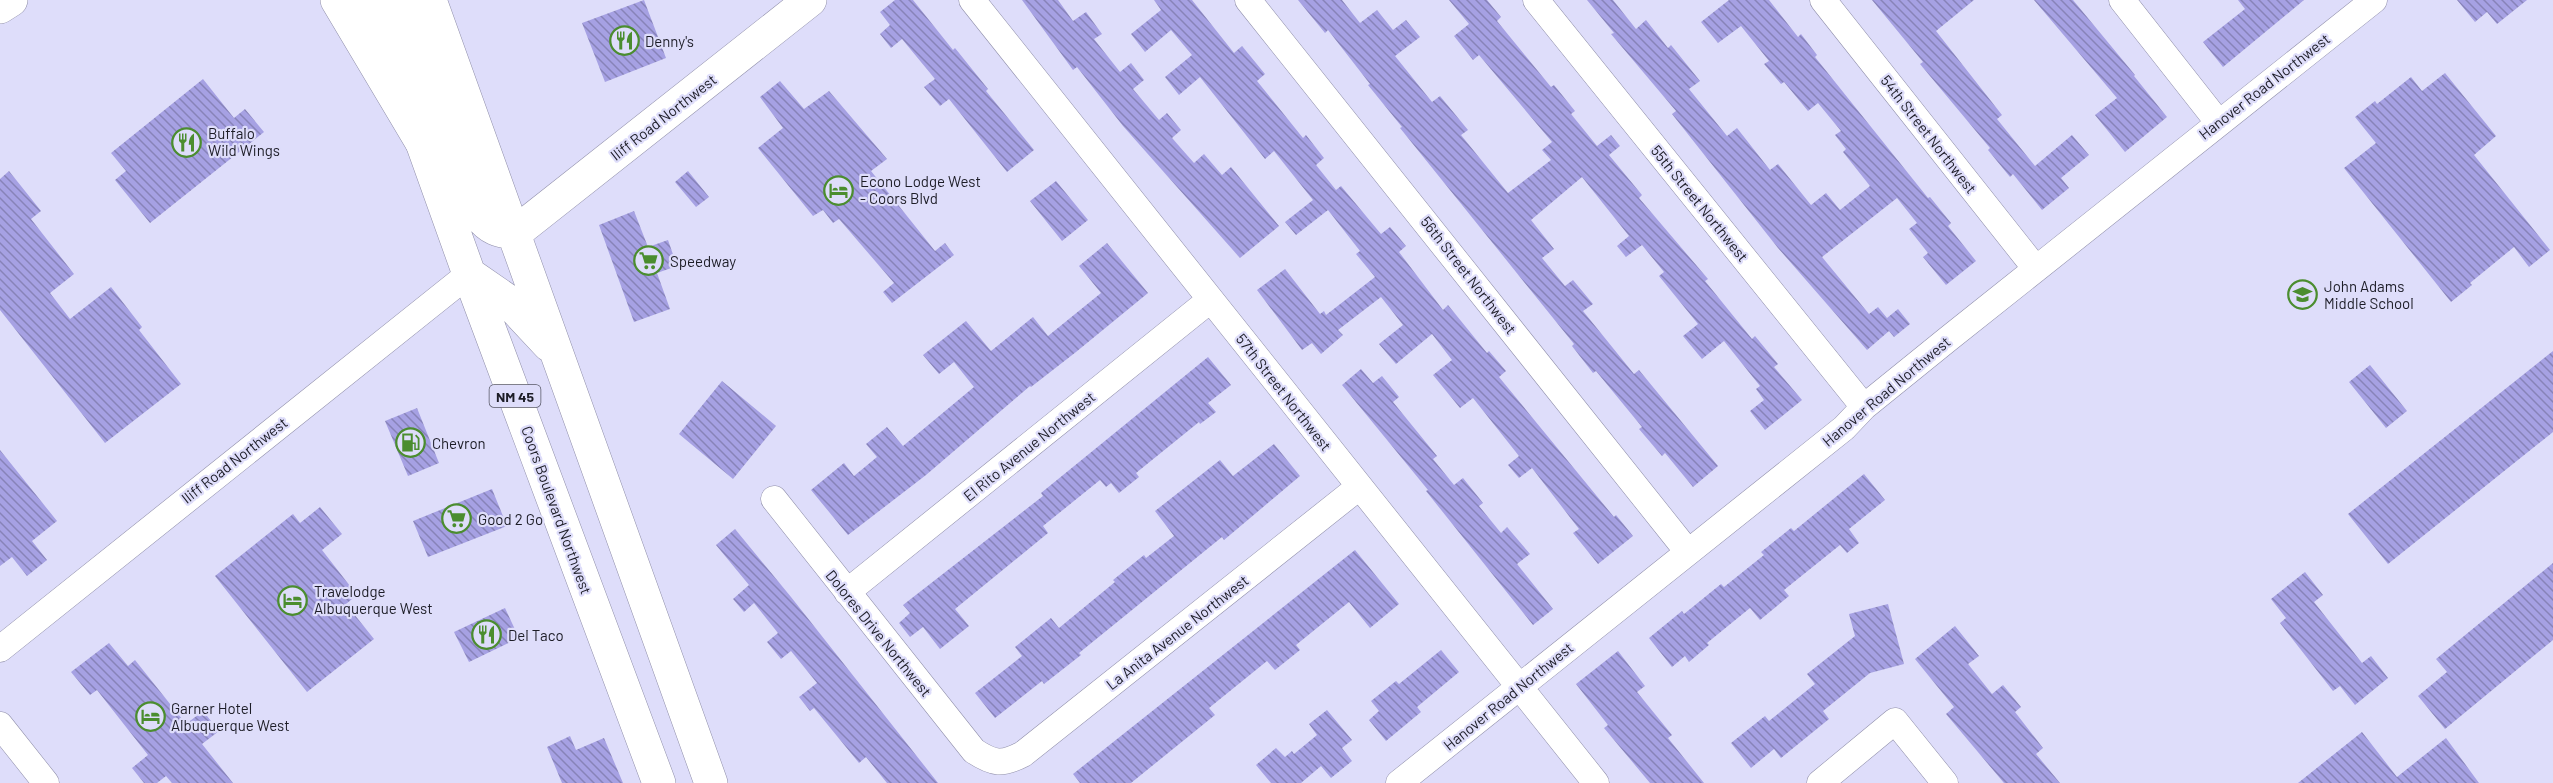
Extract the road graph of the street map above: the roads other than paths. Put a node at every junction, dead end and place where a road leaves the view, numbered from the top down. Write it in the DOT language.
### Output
graph roads {
  1 [pos="11,0"];
  2 [pos="337,0"];
  3 [pos="371,0"];
  4 [pos="400,0"];
  5 [pos="430,0"];
  6 [pos="810,0"];
  7 [pos="972,0"];
  8 [pos="1248,0"];
  9 [pos="1536,0"];
  10 [pos="1823,0"];
  11 [pos="2122,0"];
  12 [pos="2374,0"];
  13 [pos="0,7"];
  14 [pos="2218,122"];
  15 [pos="421,141"];
  16 [pos="515,233"];
  17 [pos="2036,269"];
  18 [pos="469,274"];
  19 [pos="1210,300"];
  20 [pos="556,353"];
  21 [pos="1864,407"];
  22 [pos="1359,487"];
  23 [pos="774,499"];
  24 [pos="1688,552"];
  25 [pos="847,592"];
  26 [pos="0,649"];
  27 [pos="1520,687"];
  28 [pos="0,725"];
  29 [pos="990,761"];
  30 [pos="46,783"];
  31 [pos="659,783"];
  32 [pos="711,783"];
  33 [pos="1399,783"];
  34 [pos="1596,783"];
  35 [pos="1820,783"];
  36 [pos="1945,783"];
  1 -- 13 [label="main road"];
  2 -- 15 [label="main road"];
  3 -- 15 [label="main road, Coors Boulevard Northwest / NM 45"];
  4 -- 16 [label="main road"];
  5 -- 16 [label="main road"];
  6 -- 16 [label="main road, Iliff Road Northwest"];
  7 -- 19 [label="street, 57th Street Northwest"];
  8 -- 24 [label="street, 56th Street Northwest"];
  9 -- 21 [label="street, 55th Street Northwest"];
  10 -- 17 [label="street, 54th Street Northwest"];
  11 -- 14 [label="street"];
  12 -- 14 [label="street, Hanover Road Northwest"];
  14 -- 17 [label="street, Hanover Road Northwest"];
  15 -- 18 [label="main road, Coors Boulevard Northwest / NM 45"];
  16 -- 20 [label="main road"];
  17 -- 21 [label="street, Hanover Road Northwest"];
  18 -- 20 [label="main road"];
  18 -- 26 [label="street, Iliff Road Northwest"];
  18 -- 31 [label="main road, Coors Boulevard Northwest / NM 45"];
  19 -- 22 [label="street, 57th Street Northwest"];
  19 -- 25 [label="street, El Rito Avenue Northwest"];
  20 -- 32 [label="main road"];
  21 -- 24 [label="street, Hanover Road Northwest"];
  22 -- 27 [label="street, 57th Street Northwest"];
  22 -- 29 [label="street, La Anita Avenue Northwest"];
  23 -- 25 [label="street, Dolores Drive Northwest"];
  24 -- 27 [label="street, Hanover Road Northwest"];
  25 -- 29 [label="street, Dolores Drive Northwest"];
  27 -- 33 [label="street, Hanover Road Northwest"];
  27 -- 34 [label="street, 57th Street Northwest"];
  28 -- 30 [label="street"];
  35 -- 36 [label="street"];
}
